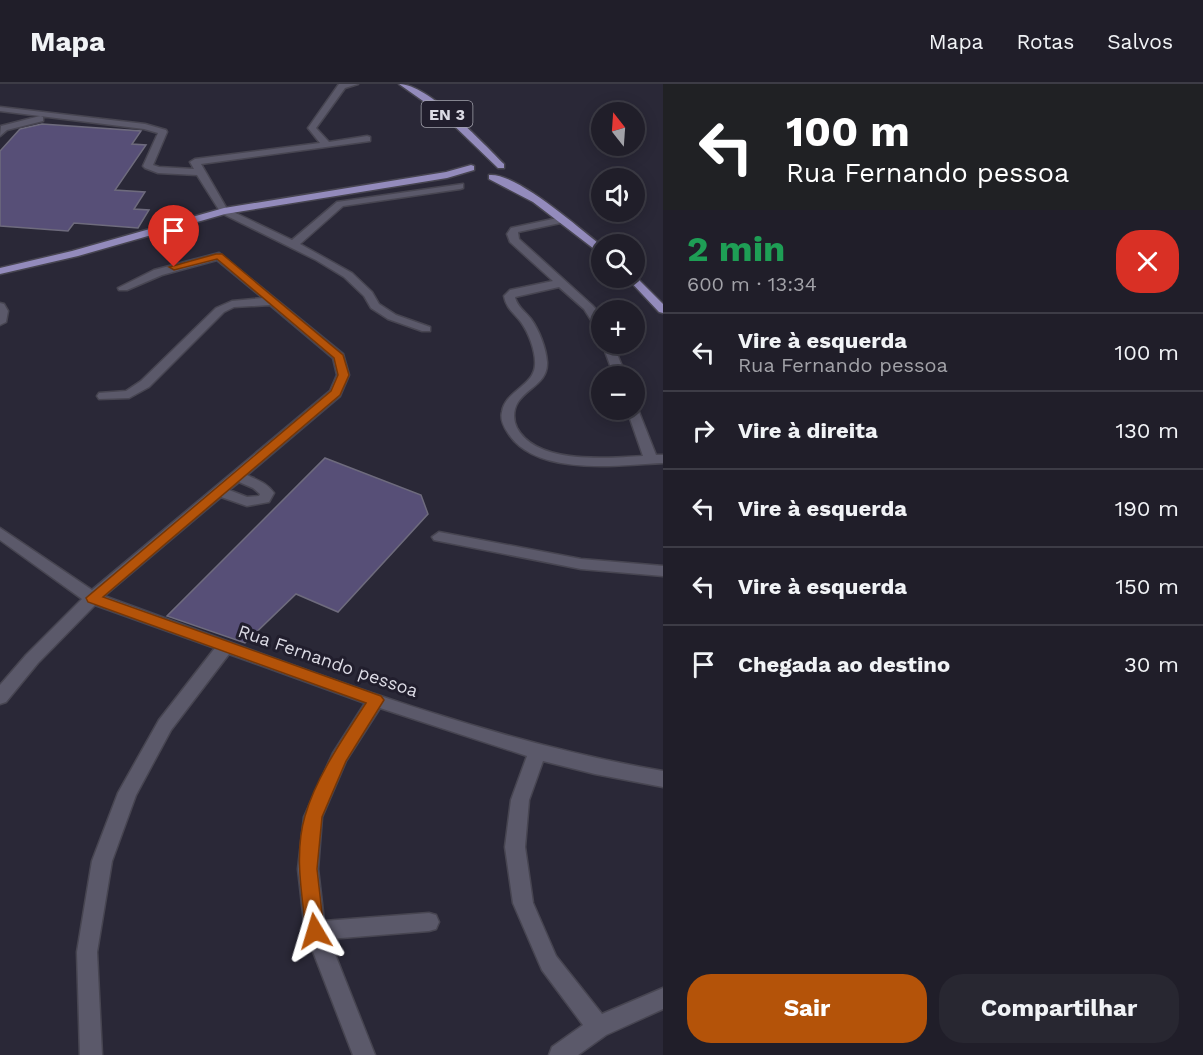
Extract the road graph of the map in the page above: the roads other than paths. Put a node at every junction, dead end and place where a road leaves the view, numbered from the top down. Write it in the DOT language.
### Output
graph roads {
  1 [pos="354,84"];
  2 [pos="403,84"];
  3 [pos="0,109"];
  4 [pos="57,117"];
  5 [pos="0,133"];
  6 [pos="368,139"];
  7 [pos="326,144"];
  8 [pos="486,151"];
  9 [pos="478,164"];
  10 [pos="503,168"];
  11 [pos="200,172"];
  12 [pos="447,175"];
  13 [pos="485,176"];
  14 [pos="460,186"];
  15 [pos="518,186"];
  16 [pos="224,211"];
  17 [pos="562,220"];
  18 [pos="591,243"];
  19 [pos="293,245"];
  20 [pos="0,271"];
  21 [pos="561,283"];
  22 [pos="123,288"];
  23 [pos="642,288"];
  24 [pos="273,301"];
  25 [pos="0,306"];
  26 [pos="663,310"];
  27 [pos="591,311"];
  28 [pos="0,322"];
  29 [pos="426,329"];
  30 [pos="103,396"];
  31 [pos="638,420"];
  32 [pos="657,460"];
  33 [pos="236,476"];
  34 [pos="219,491"];
  35 [pos="0,533"];
  36 [pos="439,537"];
  37 [pos="663,571"];
  38 [pos="93,598"];
  39 [pos="226,646"];
  40 [pos="0,697"];
  41 [pos="376,700"];
  42 [pos="537,752"];
  43 [pos="663,779"];
  44 [pos="429,922"];
  45 [pos="315,931"];
  46 [pos="663,998"];
  47 [pos="598,1027"];
  48 [pos="91,1055"];
  49 [pos="364,1055"];
  50 [pos="560,1055"];
  1 -- 7 [label="street"];
  2 -- 8 [label="main road, EN 3"];
  3 -- 4 [label="street"];
  4 -- 5 [label="street"];
  4 -- 11 [label="street"];
  6 -- 7 [label="street"];
  7 -- 11 [label="street"];
  8 -- 9 [label="main road"];
  8 -- 10 [label="main road, EN 3"];
  9 -- 10 [label="main road, EN 3"];
  9 -- 12 [label="main road, EN 3"];
  9 -- 13 [label="main road, EN 3"];
  10 -- 13 [label="main road"];
  10 -- 15 [label="main road, EN 3"];
  11 -- 16 [label="street"];
  12 -- 13 [label="main road, EN 3"];
  12 -- 16 [label="main road, EN 3"];
  13 -- 15 [label="main road, EN 3"];
  14 -- 19 [label="street"];
  15 -- 17 [label="main road, EN 3"];
  16 -- 19 [label="street"];
  16 -- 20 [label="main road, EN 3"];
  17 -- 18 [label="main road, EN 3"];
  17 -- 21 [label="street"];
  19 -- 29 [label="street"];
  21 -- 27 [label="street"];
  21 -- 32 [label="street"];
  22 -- 24 [label="street"];
  23 -- 26 [label="main road"];
  24 -- 30 [label="street"];
  24 -- 33 [label="street"];
  25 -- 28 [label="street"];
  31 -- 32 [label="street"];
  33 -- 34 [label="street"];
  33 -- 34 [label="street"];
  34 -- 38 [label="street"];
  35 -- 38 [label="street, Rua Fernando pessoa"];
  36 -- 37 [label="street"];
  38 -- 39 [label="street, Rua Fernando pessoa"];
  38 -- 40 [label="street"];
  39 -- 41 [label="street, Rua Fernando pessoa"];
  39 -- 48 [label="street"];
  41 -- 42 [label="street, Rua Fernando pessoa"];
  41 -- 45 [label="street"];
  42 -- 43 [label="street, Rua Fernando pessoa"];
  42 -- 47 [label="street"];
  44 -- 45 [label="street"];
  45 -- 49 [label="street"];
  46 -- 47 [label="street"];
  47 -- 50 [label="street"];
}
